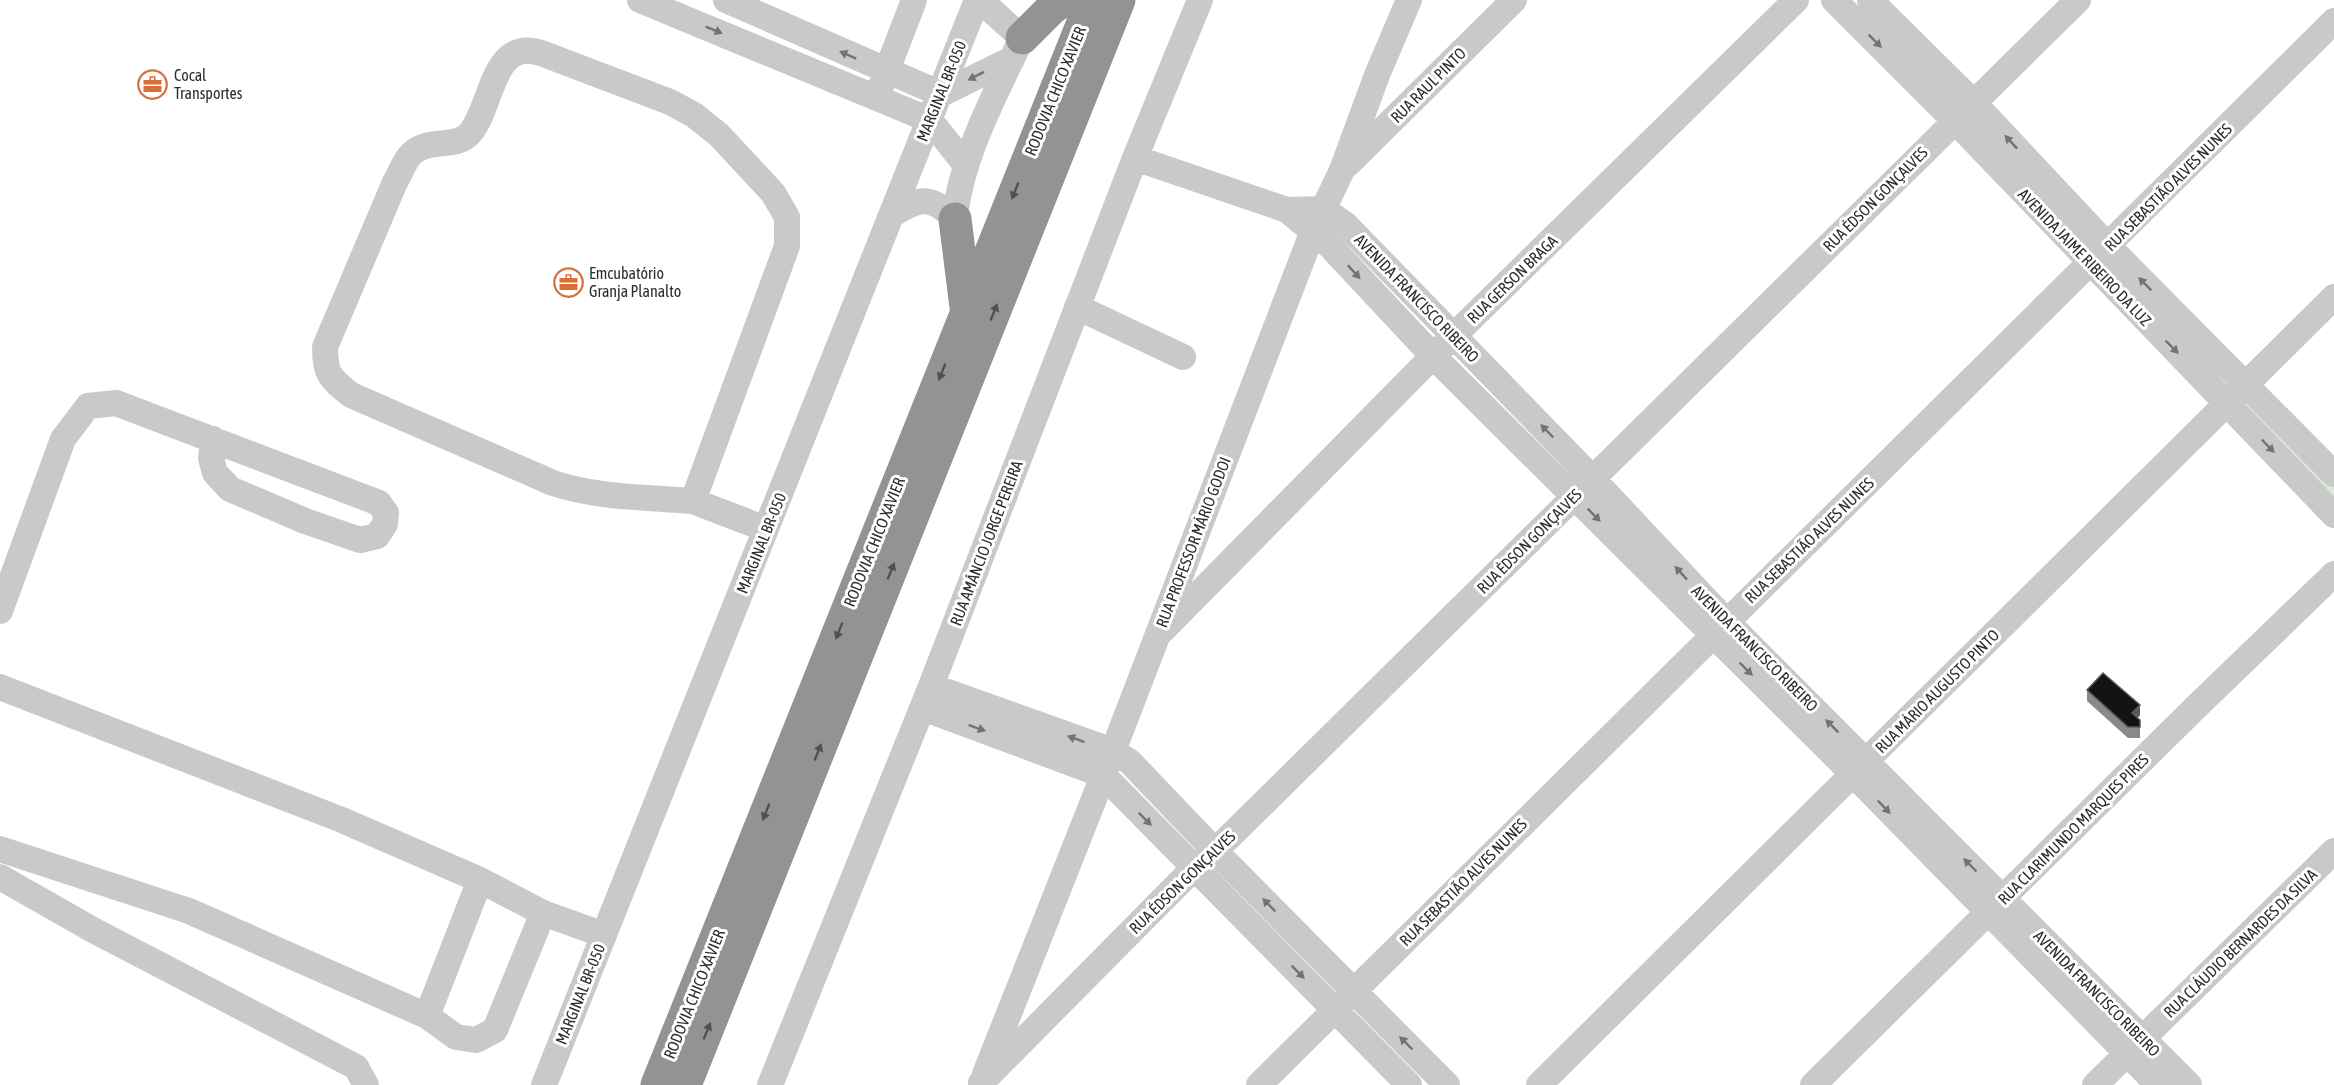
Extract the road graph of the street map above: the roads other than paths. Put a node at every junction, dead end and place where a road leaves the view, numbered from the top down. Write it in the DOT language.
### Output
graph roads {
  1 [pos="640,0"];
  2 [pos="726,0"];
  3 [pos="914,0"];
  4 [pos="979,0"];
  5 [pos="1064,0"];
  6 [pos="1092,0"];
  7 [pos="1119,0"];
  8 [pos="1200,0"];
  9 [pos="1409,0"];
  10 [pos="1514,0"];
  11 [pos="1796,0"];
  12 [pos="1834,0"];
  13 [pos="1870,0"];
  14 [pos="2078,0"];
  15 [pos="687,9"];
  16 [pos="2334,21"];
  17 [pos="1017,48"];
  18 [pos="886,72"];
  19 [pos="941,94"];
  20 [pos="877,98"];
  21 [pos="1973,102"];
  22 [pos="930,120"];
  23 [pos="1954,120"];
  24 [pos="1135,158"];
  25 [pos="965,164"];
  26 [pos="1342,170"];
  27 [pos="892,215"];
  28 [pos="955,219"];
  29 [pos="1318,220"];
  30 [pos="2108,246"];
  31 [pos="2090,264"];
  32 [pos="2334,297"];
  33 [pos="1077,307"];
  34 [pos="967,310"];
  35 [pos="1454,336"];
  36 [pos="1433,356"];
  37 [pos="1183,357"];
  38 [pos="2246,384"];
  39 [pos="2228,404"];
  40 [pos="213,439"];
  41 [pos="2334,474"];
  42 [pos="1584,487"];
  43 [pos="693,501"];
  44 [pos="2334,515"];
  45 [pos="766,529"];
  46 [pos="2334,574"];
  47 [pos="0,611"];
  48 [pos="1719,628"];
  49 [pos="1155,638"];
  50 [pos="0,687"];
  51 [pos="927,697"];
  52 [pos="1113,751"];
  53 [pos="1859,767"];
  54 [pos="1103,775"];
  55 [pos="0,849"];
  56 [pos="1215,850"];
  57 [pos="2334,851"];
  58 [pos="1194,868"];
  59 [pos="0,877"];
  60 [pos="480,880"];
  61 [pos="1995,906"];
  62 [pos="543,913"];
  63 [pos="604,935"];
  64 [pos="1353,990"];
  65 [pos="1335,1010"];
  66 [pos="427,1016"];
  67 [pos="2135,1045"];
  68 [pos="981,1084"];
  69 [pos="366,1085"];
  70 [pos="544,1085"];
  71 [pos="657,1085"];
  72 [pos="686,1085"];
  73 [pos="770,1085"];
  74 [pos="1259,1085"];
  75 [pos="1408,1085"];
  76 [pos="1447,1085"];
  77 [pos="1539,1085"];
  78 [pos="1814,1085"];
  79 [pos="2094,1085"];
  80 [pos="2158,1085"];
  81 [pos="2189,1085"];
  1 -- 15 [label="street"];
  18 -- 2 [label="street, one-way"];
  3 -- 18 [label="street"];
  4 -- 17 [label="street"];
  4 -- 19 [label="street, MARGINAL BR-050"];
  5 -- 17 [label="highway"];
  6 -- 34 [label="highway, RODOVIA CHICO XAVIER, one-way"];
  72 -- 7 [label="highway, RODOVIA CHICO XAVIER, one-way"];
  8 -- 24 [label="street, RUA AMÂNCIO JORGE PEREIRA"];
  9 -- 26 [label="street, RUA PROFESSOR MÁRIO GODOI"];
  10 -- 26 [label="street, RUA RAUL PINTO"];
  11 -- 35 [label="street, RUA GERSON BRAGA"];
  12 -- 23 [label="street, AVENIDA JAIME RIBEIRO DA LUZ, one-way"];
  13 -- 21 [label="street, AVENIDA JAIME RIBEIRO DA LUZ"];
  14 -- 21 [label="street, RUA ÉDSON GONÇALVES"];
  15 -- 20 [label="street, one-way"];
  16 -- 30 [label="street, RUA SEBASTIÃO ALVES NUNES"];
  17 -- 19 [label="street, one-way"];
  17 -- 25 [label="street"];
  18 -- 19 [label="street"];
  18 -- 20 [label="street"];
  19 -- 22 [label="street, MARGINAL BR-050"];
  20 -- 22 [label="street"];
  21 -- 23 [label="street, RUA ÉDSON GONÇALVES"];
  30 -- 21 [label="street, AVENIDA JAIME RIBEIRO DA LUZ, one-way"];
  22 -- 25 [label="street"];
  22 -- 27 [label="street, MARGINAL BR-050"];
  23 -- 31 [label="street, AVENIDA JAIME RIBEIRO DA LUZ"];
  23 -- 42 [label="street, RUA ÉDSON GONÇALVES"];
  24 -- 29 [label="street"];
  24 -- 33 [label="street, RUA AMÂNCIO JORGE PEREIRA"];
  25 -- 28 [label="street"];
  26 -- 29 [label="street, RUA PROFESSOR MÁRIO GODOI"];
  27 -- 28 [label="street"];
  27 -- 45 [label="street, MARGINAL BR-050"];
  28 -- 34 [label="highway"];
  29 -- 35 [label="street, AVENIDA FRANCISCO RIBEIRO"];
  29 -- 36 [label="street, AVENIDA FRANCISCO RIBEIRO, one-way"];
  29 -- 49 [label="street, RUA PROFESSOR MÁRIO GODOI"];
  30 -- 31 [label="street, RUA SEBASTIÃO ALVES NUNES"];
  38 -- 30 [label="street, AVENIDA JAIME RIBEIRO DA LUZ, one-way"];
  31 -- 39 [label="street, AVENIDA JAIME RIBEIRO DA LUZ, one-way"];
  31 -- 48 [label="street, RUA SEBASTIÃO ALVES NUNES"];
  32 -- 38 [label="street, RUA MÁRIO AUGUSTO PINTO"];
  33 -- 37 [label="street"];
  33 -- 51 [label="street, RUA AMÂNCIO JORGE PEREIRA"];
  34 -- 71 [label="highway, RODOVIA CHICO XAVIER, one-way"];
  35 -- 36 [label="street, RUA GERSON BRAGA"];
  42 -- 35 [label="street, AVENIDA FRANCISCO RIBEIRO, one-way"];
  36 -- 42 [label="street, AVENIDA FRANCISCO RIBEIRO"];
  36 -- 49 [label="street, RUA GERSON BRAGA"];
  38 -- 39 [label="street, RUA MÁRIO AUGUSTO PINTO"];
  38 -- 41 [label="street, AVENIDA JAIME RIBEIRO DA LUZ"];
  39 -- 44 [label="street, AVENIDA JAIME RIBEIRO DA LUZ, one-way"];
  39 -- 53 [label="street, RUA MÁRIO AUGUSTO PINTO"];
  40 -- 40 [label="street"];
  40 -- 47 [label="street"];
  42 -- 48 [label="street, AVENIDA FRANCISCO RIBEIRO"];
  42 -- 56 [label="street, RUA ÉDSON GONÇALVES"];
  43 -- 43 [label="street"];
  43 -- 45 [label="street"];
  45 -- 63 [label="street, MARGINAL BR-050"];
  46 -- 61 [label="street, RUA CLARIMUNDO MARQUES PIRES"];
  48 -- 53 [label="street, AVENIDA FRANCISCO RIBEIRO"];
  48 -- 64 [label="street, RUA SEBASTIÃO ALVES NUNES"];
  49 -- 52 [label="street, RUA PROFESSOR MÁRIO GODOI"];
  50 -- 60 [label="street"];
  52 -- 51 [label="street, one-way"];
  51 -- 54 [label="street, one-way"];
  51 -- 73 [label="street, RUA AMÂNCIO JORGE PEREIRA"];
  52 -- 54 [label="street, RUA PROFESSOR MÁRIO GODOI"];
  52 -- 56 [label="street"];
  53 -- 61 [label="street, AVENIDA FRANCISCO RIBEIRO"];
  53 -- 77 [label="street, RUA MÁRIO AUGUSTO PINTO"];
  54 -- 58 [label="street, one-way"];
  54 -- 68 [label="street, RUA PROFESSOR MÁRIO GODOI"];
  55 -- 66 [label="street"];
  56 -- 58 [label="street, RUA ÉDSON GONÇALVES"];
  64 -- 56 [label="street, one-way"];
  57 -- 67 [label="street, RUA CLÁUDIO BERNARDES DA SILVA"];
  58 -- 65 [label="street, one-way"];
  58 -- 68 [label="street, RUA ÉDSON GONÇALVES"];
  59 -- 69 [label="street"];
  60 -- 62 [label="street"];
  60 -- 66 [label="street"];
  61 -- 67 [label="street, AVENIDA FRANCISCO RIBEIRO"];
  61 -- 78 [label="street, RUA CLARIMUNDO MARQUES PIRES"];
  62 -- 63 [label="street"];
  62 -- 66 [label="street"];
  63 -- 70 [label="street, MARGINAL BR-050"];
  64 -- 65 [label="street, RUA SEBASTIÃO ALVES NUNES"];
  76 -- 64 [label="street, one-way"];
  65 -- 74 [label="street, RUA SEBASTIÃO ALVES NUNES"];
  65 -- 75 [label="street"];
  67 -- 79 [label="street, RUA CLÁUDIO BERNARDES DA SILVA"];
  67 -- 80 [label="street, AVENIDA FRANCISCO RIBEIRO"];
  67 -- 81 [label="street, AVENIDA FRANCISCO RIBEIRO"];
}
